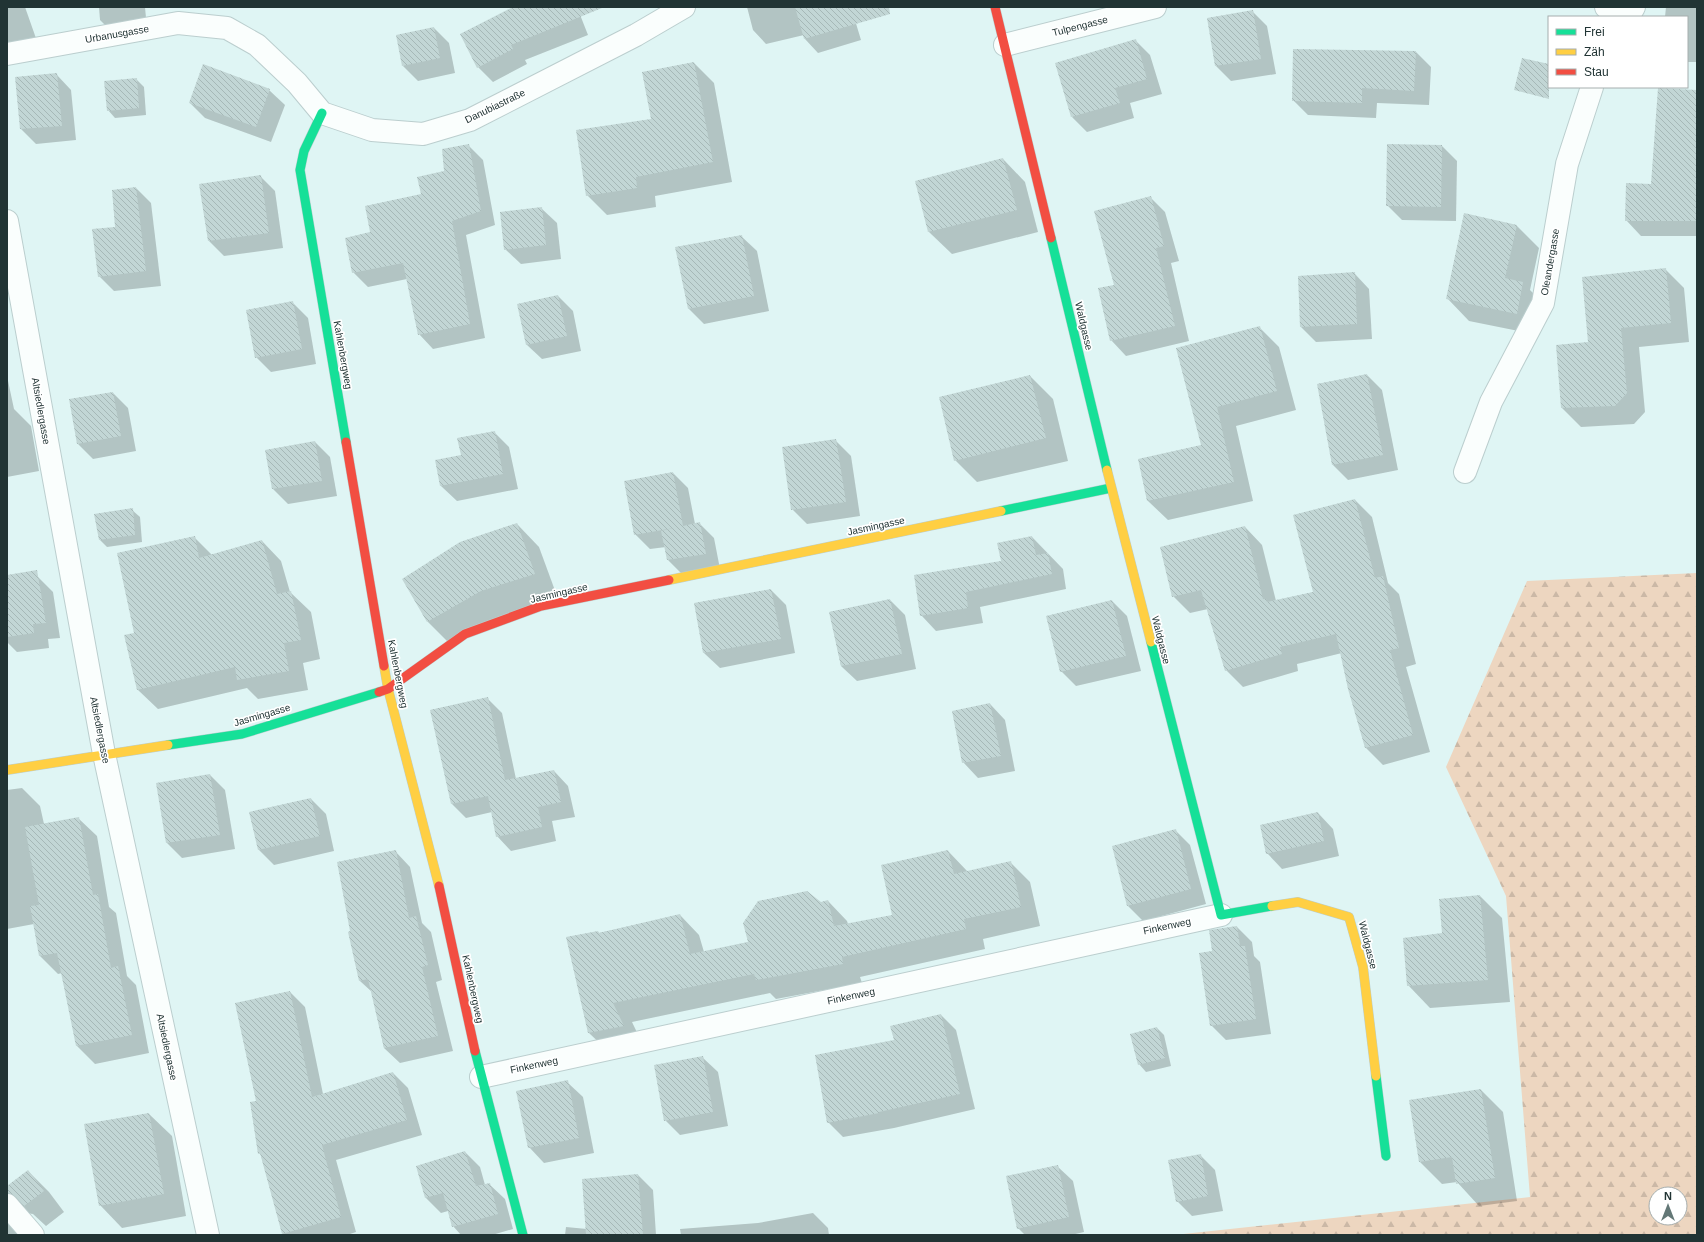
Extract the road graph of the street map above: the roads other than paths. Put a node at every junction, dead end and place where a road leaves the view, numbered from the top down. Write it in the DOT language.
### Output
graph roads {
  1 [pos="684,7"];
  2 [pos="995,7"];
  3 [pos="1155,7"];
  4 [pos="1606,7"];
  5 [pos="1634,7"];
  6 [pos="1617,16"];
  7 [pos="1629,16"];
  8 [pos="1005,45"];
  9 [pos="7,54"];
  10 [pos="1592,88"];
  11 [pos="322,113"];
  12 [pos="7,222"];
  13 [pos="1465,472"];
  14 [pos="1111,488"];
  15 [pos="388,689"];
  16 [pos="104,754"];
  17 [pos="7,770"];
  18 [pos="1221,915"];
  19 [pos="481,1077"];
  20 [pos="1386,1156"];
  21 [pos="7,1205"];
  22 [pos="33,1235"];
  23 [pos="208,1235"];
  24 [pos="523,1235"];
  1 -- 11 [label="street, Danubiastraße"];
  2 -- 8 [label="street, Waldgasse"];
  3 -- 8 [label="street, Tulpengasse"];
  4 -- 6 [label="street"];
  5 -- 7 [label="street"];
  8 -- 14 [label="street, Waldgasse"];
  9 -- 11 [label="street, Urbanusgasse"];
  10 -- 13 [label="street, Oleandergasse"];
  11 -- 15 [label="street, Kahlenbergweg"];
  12 -- 16 [label="street, Altsiedlergasse"];
  14 -- 15 [label="street, Jasmingasse"];
  14 -- 18 [label="street, Waldgasse"];
  15 -- 16 [label="street, Jasmingasse"];
  15 -- 19 [label="street, Kahlenbergweg"];
  16 -- 17 [label="street, Jasmingasse"];
  16 -- 23 [label="street, Altsiedlergasse"];
  18 -- 19 [label="street, Finkenweg"];
  18 -- 20 [label="street, Waldgasse"];
  19 -- 24 [label="street, Kahlenbergweg"];
  21 -- 22 [label="street"];
}
